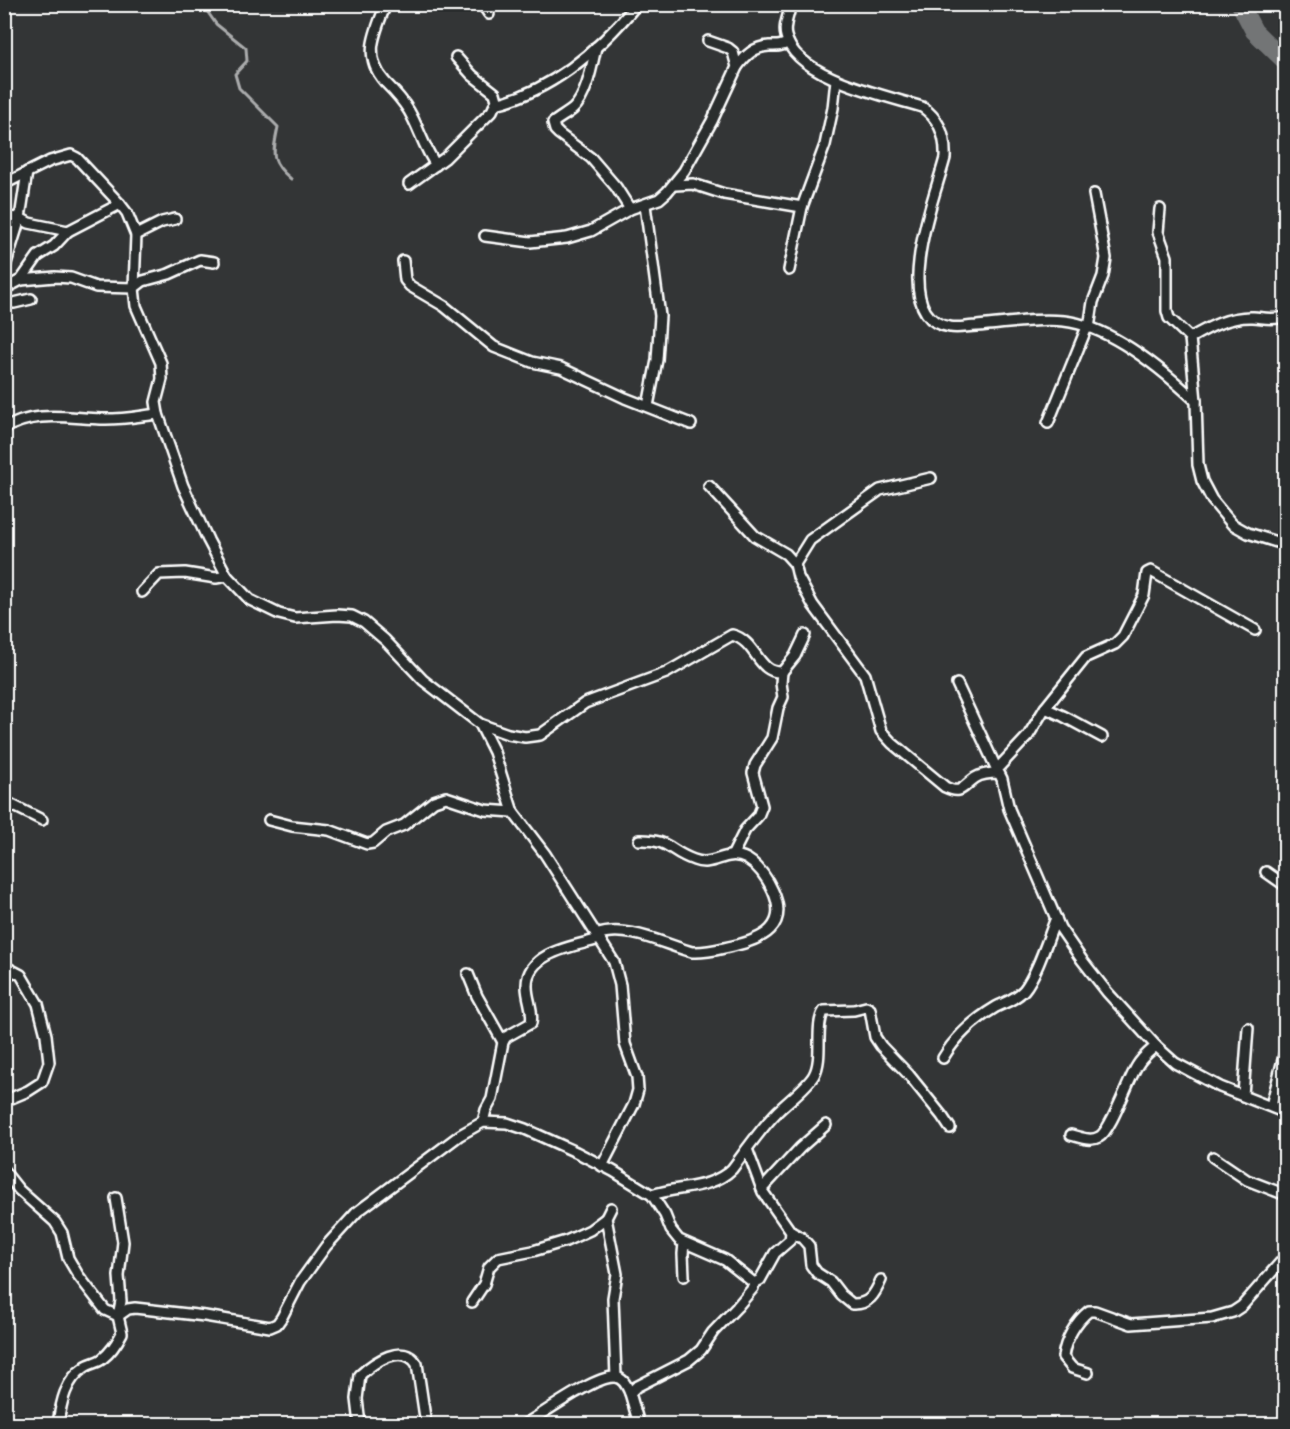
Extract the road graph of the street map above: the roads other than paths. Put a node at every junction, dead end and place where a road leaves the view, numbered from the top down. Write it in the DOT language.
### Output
graph roads {
  1 [pos="386,4"];
  2 [pos="482,4"];
  3 [pos="637,4"];
  4 [pos="791,4"];
  5 [pos="489,14"];
  6 [pos="708,42"];
  7 [pos="788,42"];
  8 [pos="596,47"];
  9 [pos="456,57"];
  10 [pos="737,67"];
  11 [pos="836,80"];
  12 [pos="495,104"];
  13 [pos="436,165"];
  14 [pos="27,172"];
  15 [pos="4,184"];
  16 [pos="409,184"];
  17 [pos="675,184"];
  18 [pos="1094,194"];
  19 [pos="120,204"];
  20 [pos="645,205"];
  21 [pos="802,207"];
  22 [pos="630,208"];
  23 [pos="1160,209"];
  24 [pos="4,217"];
  25 [pos="20,218"];
  26 [pos="175,219"];
  27 [pos="68,231"];
  28 [pos="136,235"];
  29 [pos="485,236"];
  30 [pos="214,261"];
  31 [pos="404,261"];
  32 [pos="30,269"];
  33 [pos="4,270"];
  34 [pos="789,270"];
  35 [pos="21,280"];
  36 [pos="8,287"];
  37 [pos="134,288"];
  38 [pos="31,299"];
  39 [pos="4,302"];
  40 [pos="1286,317"];
  41 [pos="1088,327"];
  42 [pos="1190,338"];
  43 [pos="1196,401"];
  44 [pos="648,405"];
  45 [pos="158,414"];
  46 [pos="1048,423"];
  47 [pos="691,424"];
  48 [pos="4,429"];
  49 [pos="931,478"];
  50 [pos="709,486"];
  51 [pos="1286,545"];
  52 [pos="795,564"];
  53 [pos="227,576"];
  54 [pos="142,592"];
  55 [pos="1255,630"];
  56 [pos="805,635"];
  57 [pos="782,672"];
  58 [pos="957,684"];
  59 [pos="1045,708"];
  60 [pos="480,724"];
  61 [pos="1102,737"];
  62 [pos="998,771"];
  63 [pos="4,801"];
  64 [pos="513,813"];
  65 [pos="42,820"];
  66 [pos="269,820"];
  67 [pos="639,840"];
  68 [pos="733,854"];
  69 [pos="1266,872"];
  70 [pos="1286,886"];
  71 [pos="1056,918"];
  72 [pos="598,937"];
  73 [pos="4,966"];
  74 [pos="468,974"];
  75 [pos="1248,1028"];
  76 [pos="503,1042"];
  77 [pos="1156,1046"];
  78 [pos="1286,1048"];
  79 [pos="943,1058"];
  80 [pos="1243,1095"];
  81 [pos="4,1101"];
  82 [pos="1271,1106"];
  83 [pos="1286,1113"];
  84 [pos="483,1122"];
  85 [pos="826,1125"];
  86 [pos="950,1128"];
  87 [pos="1071,1135"];
  88 [pos="747,1149"];
  89 [pos="1213,1157"];
  90 [pos="602,1166"];
  91 [pos="4,1171"];
  92 [pos="762,1189"];
  93 [pos="652,1195"];
  94 [pos="1286,1195"];
  95 [pos="116,1198"];
  96 [pos="611,1208"];
  97 [pos="606,1218"];
  98 [pos="791,1232"];
  99 [pos="684,1243"];
  100 [pos="1286,1256"];
  101 [pos="684,1276"];
  102 [pos="881,1280"];
  103 [pos="754,1283"];
  104 [pos="472,1302"];
  105 [pos="118,1316"];
  106 [pos="1088,1373"];
  107 [pos="616,1377"];
  108 [pos="630,1394"];
  109 [pos="58,1425"];
  110 [pos="360,1425"];
  111 [pos="426,1425"];
  112 [pos="525,1425"];
  113 [pos="639,1425"];
  1 -- 13 [label="street"];
  2 -- 5 [label="street"];
  3 -- 8 [label="street"];
  4 -- 7 [label="street"];
  6 -- 10 [label="street"];
  7 -- 10 [label="street"];
  7 -- 11 [label="street"];
  8 -- 12 [label="street"];
  8 -- 22 [label="street"];
  9 -- 12 [label="street"];
  10 -- 17 [label="street"];
  11 -- 21 [label="street"];
  11 -- 41 [label="street"];
  12 -- 13 [label="street"];
  13 -- 16 [label="street"];
  14 -- 15 [label="street"];
  14 -- 19 [label="street"];
  14 -- 25 [label="street"];
  17 -- 20 [label="street"];
  17 -- 21 [label="street"];
  18 -- 41 [label="street"];
  19 -- 27 [label="street"];
  19 -- 28 [label="street"];
  20 -- 22 [label="street"];
  20 -- 44 [label="street"];
  21 -- 34 [label="street"];
  22 -- 29 [label="street"];
  23 -- 42 [label="street"];
  24 -- 25 [label="street"];
  25 -- 27 [label="street"];
  25 -- 33 [label="street"];
  26 -- 28 [label="street"];
  27 -- 32 [label="street"];
  28 -- 37 [label="street"];
  30 -- 37 [label="street"];
  31 -- 44 [label="street"];
  32 -- 35 [label="street"];
  32 -- 36 [label="street"];
  35 -- 36 [label="street"];
  35 -- 37 [label="street"];
  37 -- 45 [label="street"];
  38 -- 39 [label="street"];
  40 -- 42 [label="street"];
  41 -- 43 [label="street"];
  41 -- 46 [label="street"];
  42 -- 43 [label="street"];
  43 -- 51 [label="street"];
  44 -- 47 [label="street"];
  45 -- 48 [label="street"];
  45 -- 53 [label="street"];
  49 -- 52 [label="street"];
  50 -- 52 [label="street"];
  52 -- 62 [label="street"];
  53 -- 54 [label="street"];
  53 -- 60 [label="street"];
  55 -- 59 [label="street"];
  56 -- 57 [label="street"];
  57 -- 60 [label="street"];
  57 -- 68 [label="street"];
  58 -- 62 [label="street"];
  59 -- 61 [label="street"];
  59 -- 62 [label="street"];
  60 -- 64 [label="street"];
  62 -- 71 [label="street"];
  63 -- 65 [label="street"];
  64 -- 66 [label="street"];
  64 -- 72 [label="street"];
  67 -- 68 [label="street"];
  68 -- 72 [label="street"];
  69 -- 70 [label="street"];
  71 -- 77 [label="street"];
  71 -- 79 [label="street"];
  72 -- 76 [label="street"];
  72 -- 90 [label="street"];
  73 -- 81 [label="street"];
  74 -- 76 [label="street"];
  75 -- 80 [label="street"];
  76 -- 84 [label="street"];
  77 -- 80 [label="street"];
  77 -- 87 [label="street"];
  78 -- 82 [label="street"];
  80 -- 82 [label="street"];
  82 -- 83 [label="street"];
  84 -- 90 [label="street"];
  84 -- 105 [label="street"];
  85 -- 92 [label="street"];
  86 -- 88 [label="street"];
  88 -- 92 [label="street"];
  88 -- 93 [label="street"];
  89 -- 94 [label="street"];
  90 -- 93 [label="street"];
  91 -- 105 [label="street"];
  92 -- 98 [label="street"];
  93 -- 99 [label="street"];
  95 -- 105 [label="street"];
  96 -- 97 [label="street"];
  97 -- 104 [label="street"];
  97 -- 107 [label="street"];
  98 -- 102 [label="street"];
  98 -- 103 [label="street"];
  99 -- 101 [label="street"];
  99 -- 103 [label="street"];
  100 -- 106 [label="street"];
  103 -- 108 [label="street"];
  105 -- 109 [label="street"];
  107 -- 108 [label="street"];
  107 -- 112 [label="street"];
  108 -- 113 [label="street"];
  110 -- 111 [label="street"];
}
